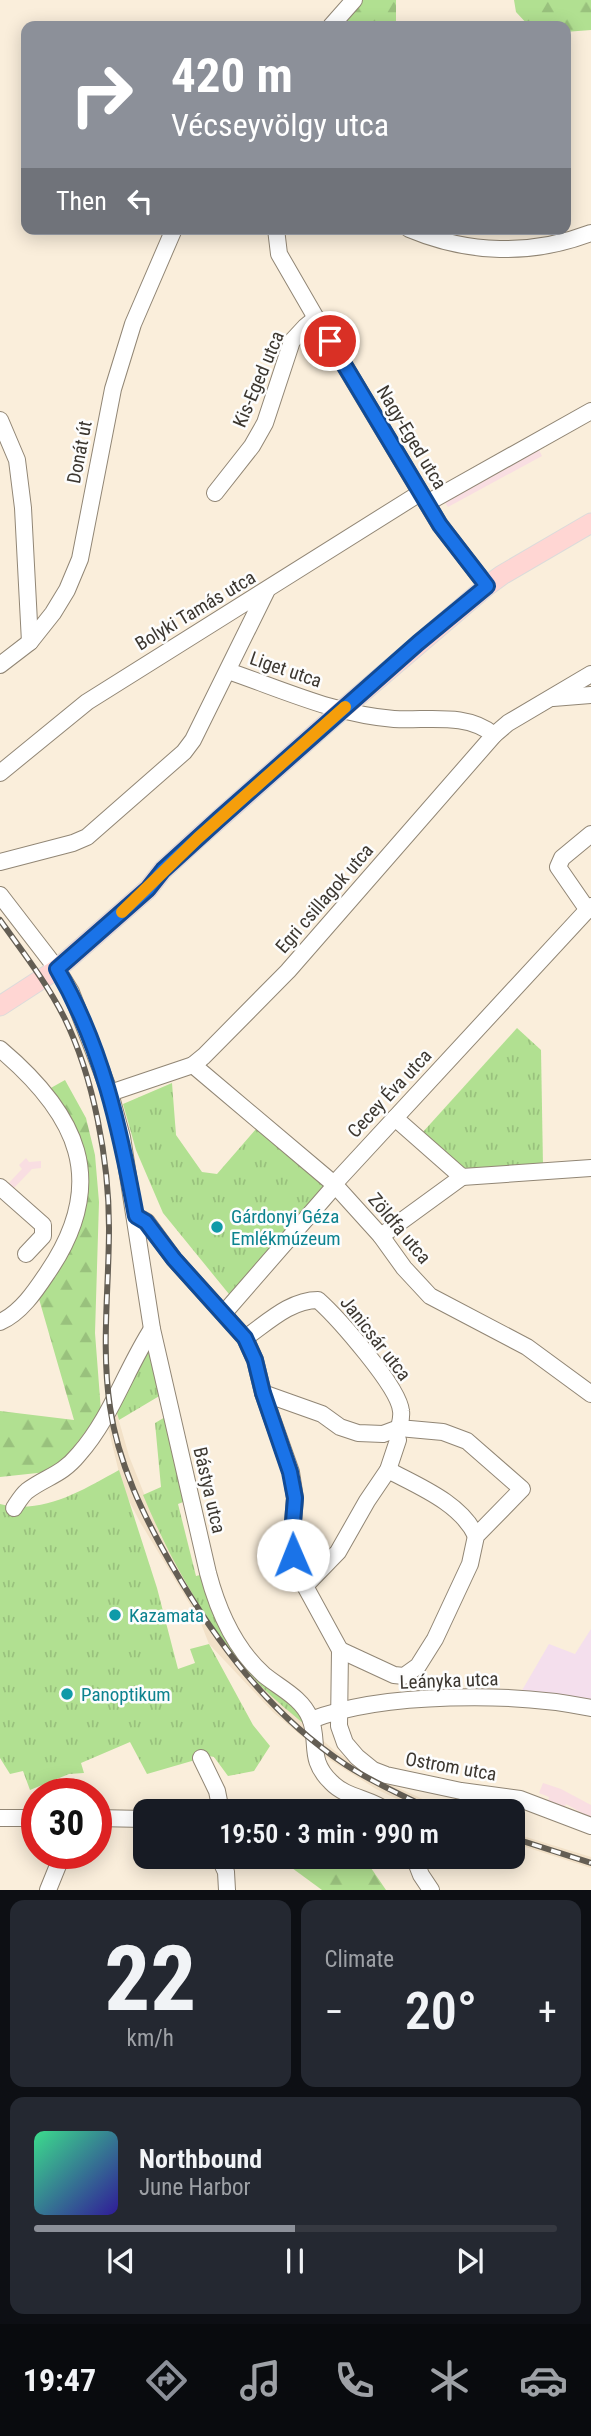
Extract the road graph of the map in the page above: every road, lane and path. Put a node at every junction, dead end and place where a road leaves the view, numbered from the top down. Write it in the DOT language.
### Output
graph roads {
  1 [pos="354,0"];
  2 [pos="335,21"];
  3 [pos="591,233"];
  4 [pos="171,235"];
  5 [pos="277,235"];
  6 [pos="429,235"];
  7 [pos="317,318"];
  8 [pos="591,411"];
  9 [pos="0,420"];
  10 [pos="215,493"];
  11 [pos="423,498"];
  12 [pos="591,523"];
  13 [pos="487,586"];
  14 [pos="265,592"];
  15 [pos="30,642"];
  16 [pos="0,665"];
  17 [pos="228,671"];
  18 [pos="591,674"];
  19 [pos="591,695"];
  20 [pos="547,699"];
  21 [pos="342,710"];
  22 [pos="494,735"];
  23 [pos="0,773"];
  24 [pos="591,834"];
  25 [pos="0,862"];
  26 [pos="0,895"];
  27 [pos="589,907"];
  28 [pos="57,969"];
  29 [pos="0,1006"];
  30 [pos="0,1049"];
  31 [pos="193,1065"];
  32 [pos="110,1093"];
  33 [pos="395,1118"];
  34 [pos="591,1168"];
  35 [pos="462,1177"];
  36 [pos="334,1184"];
  37 [pos="0,1187"];
  38 [pos="136,1216"];
  39 [pos="380,1236"];
  40 [pos="26,1254"];
  41 [pos="224,1313"];
  42 [pos="0,1322"];
  43 [pos="152,1329"];
  44 [pos="245,1338"];
  45 [pos="263,1393"];
  46 [pos="591,1394"];
  47 [pos="307,1408"];
  48 [pos="273,1420"];
  49 [pos="399,1434"];
  50 [pos="388,1470"];
  51 [pos="13,1508"];
  52 [pos="476,1536"];
  53 [pos="305,1586"];
  54 [pos="340,1650"];
  55 [pos="591,1708"];
  56 [pos="340,1709"];
  57 [pos="311,1720"];
  58 [pos="201,1758"];
  59 [pos="219,1799"];
  60 [pos="362,1799"];
  61 [pos="0,1818"];
  62 [pos="21,1818"];
  63 [pos="112,1818"];
  64 [pos="133,1819"];
  65 [pos="591,1826"];
  66 [pos="56,1869"];
  67 [pos="225,1869"];
  68 [pos="419,1869"];
  69 [pos="227,1887"];
  70 [pos="48,1890"];
  71 [pos="431,1890"];
  1 -- 2 [label="street"];
  3 -- 6 [label="street"];
  4 -- 15 [label="street, Donát út"];
  5 -- 7 [label="street, Nagy-Eged utca"];
  7 -- 10 [label="street, Kis-Eged utca"];
  7 -- 11 [label="street, Nagy-Eged utca"];
  8 -- 11 [label="street, Bolyki Tamás utca"];
  9 -- 15 [label="street"];
  11 -- 13 [label="street, Nagy-Eged utca"];
  11 -- 14 [label="street, Bolyki Tamás utca"];
  12 -- 13 [label="main road"];
  13 -- 21 [label="main road"];
  14 -- 17 [label="street"];
  14 -- 23 [label="street, Bolyki Tamás utca"];
  15 -- 16 [label="street, Donát út"];
  17 -- 21 [label="street, Liget utca"];
  17 -- 25 [label="street"];
  18 -- 20 [label="street, Egri csillagok utca"];
  19 -- 20 [label="street, Egri csillagok utca"];
  20 -- 22 [label="street, Egri csillagok utca"];
  21 -- 22 [label="street, Liget utca"];
  21 -- 28 [label="main road"];
  22 -- 31 [label="street, Egri csillagok utca"];
  24 -- 27 [label="street"];
  26 -- 28 [label="street, Bástya utca"];
  27 -- 33 [label="street, Cecey Éva utca"];
  28 -- 29 [label="main road"];
  28 -- 32 [label="street, Bástya utca"];
  30 -- 42 [label="street"];
  31 -- 32 [label="street, Egri csillagok utca"];
  31 -- 36 [label="street, Zöldfa utca"];
  32 -- 38 [label="street, Bástya utca"];
  33 -- 35 [label="street"];
  33 -- 36 [label="street, Cecey Éva utca"];
  34 -- 35 [label="street"];
  35 -- 39 [label="street"];
  36 -- 39 [label="street, Zöldfa utca"];
  36 -- 41 [label="street, Cecey Éva utca"];
  37 -- 40 [label="street"];
  38 -- 41 [label="street"];
  38 -- 43 [label="street, Bástya utca"];
  39 -- 46 [label="street, Zöldfa utca"];
  41 -- 44 [label="street"];
  43 -- 51 [label="street"];
  43 -- 57 [label="street, Bástya utca"];
  44 -- 45 [label="street"];
  44 -- 49 [label="street, Janicsár utca"];
  45 -- 47 [label="street"];
  45 -- 48 [label="street"];
  47 -- 48 [label="street"];
  47 -- 49 [label="street"];
  48 -- 53 [label="street"];
  49 -- 50 [label="street"];
  49 -- 52 [label="street"];
  50 -- 52 [label="street"];
  50 -- 53 [label="street"];
  52 -- 54 [label="street"];
  53 -- 54 [label="street"];
  54 -- 56 [label="street, Ostrom utca"];
  55 -- 56 [label="street, Leányka utca"];
  56 -- 57 [label="street, Leányka utca"];
  56 -- 65 [label="street, Ostrom utca"];
  57 -- 60 [label="street"];
  58 -- 59 [label="street"];
  61 -- 62 [label="street"];
  63 -- 64 [label="street"];
  66 -- 70 [label="street"];
  67 -- 69 [label="street"];
  68 -- 71 [label="street"];
}
